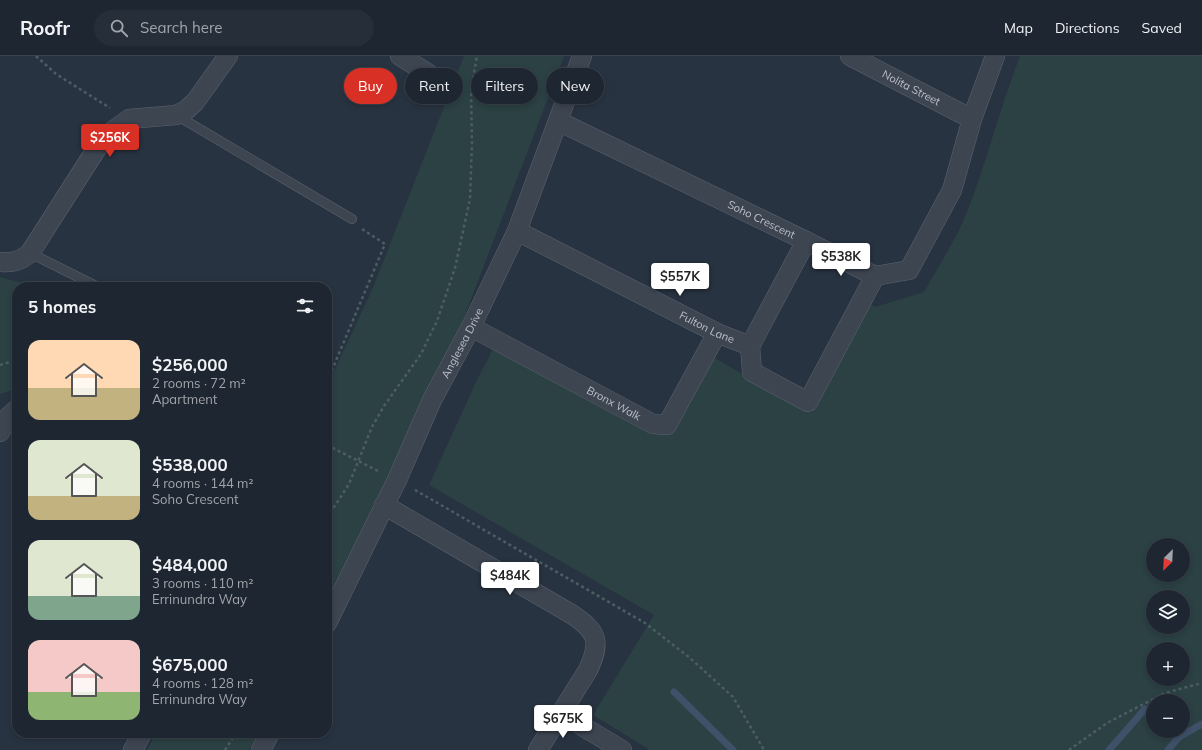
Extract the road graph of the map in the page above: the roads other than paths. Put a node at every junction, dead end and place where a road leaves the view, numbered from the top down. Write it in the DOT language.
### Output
graph roads {
  1 [pos="228,56"];
  2 [pos="400,56"];
  3 [pos="582,56"];
  4 [pos="850,56"];
  5 [pos="995,56"];
  6 [pos="419,68"];
  7 [pos="176,115"];
  8 [pos="972,119"];
  9 [pos="558,121"];
  10 [pos="352,219"];
  11 [pos="517,230"];
  12 [pos="806,241"];
  13 [pos="30,253"];
  14 [pos="0,262"];
  15 [pos="875,276"];
  16 [pos="88,282"];
  17 [pos="471,327"];
  18 [pos="717,333"];
  19 [pos="750,346"];
  20 [pos="12,413"];
  21 [pos="0,432"];
  22 [pos="384,505"];
  23 [pos="332,613"];
  24 [pos="582,726"];
  25 [pos="139,738"];
  26 [pos="267,738"];
  27 [pos="133,750"];
  28 [pos="261,750"];
  29 [pos="538,750"];
  30 [pos="622,750"];
  1 -- 7 [label="street"];
  2 -- 6 [label="street"];
  3 -- 9 [label="street, Anglesea Drive"];
  4 -- 8 [label="street, Nolita Street"];
  5 -- 8 [label="street"];
  7 -- 10 [label="lane"];
  7 -- 13 [label="street"];
  8 -- 15 [label="street"];
  9 -- 11 [label="street, Anglesea Drive"];
  9 -- 12 [label="street, Soho Crescent"];
  11 -- 17 [label="street, Anglesea Drive"];
  11 -- 18 [label="street, Fulton Lane"];
  12 -- 15 [label="street, Soho Crescent"];
  12 -- 19 [label="street, Fulton Lane"];
  13 -- 14 [label="street"];
  13 -- 16 [label="lane"];
  15 -- 19 [label="street"];
  17 -- 18 [label="street, Bronx Walk"];
  17 -- 22 [label="street, Anglesea Drive"];
  18 -- 19 [label="street, Fulton Lane"];
  20 -- 21 [label="street"];
  22 -- 23 [label="street, Anglesea Drive"];
  22 -- 29 [label="street"];
  24 -- 30 [label="street"];
  25 -- 27 [label="street"];
  26 -- 28 [label="street"];
}
